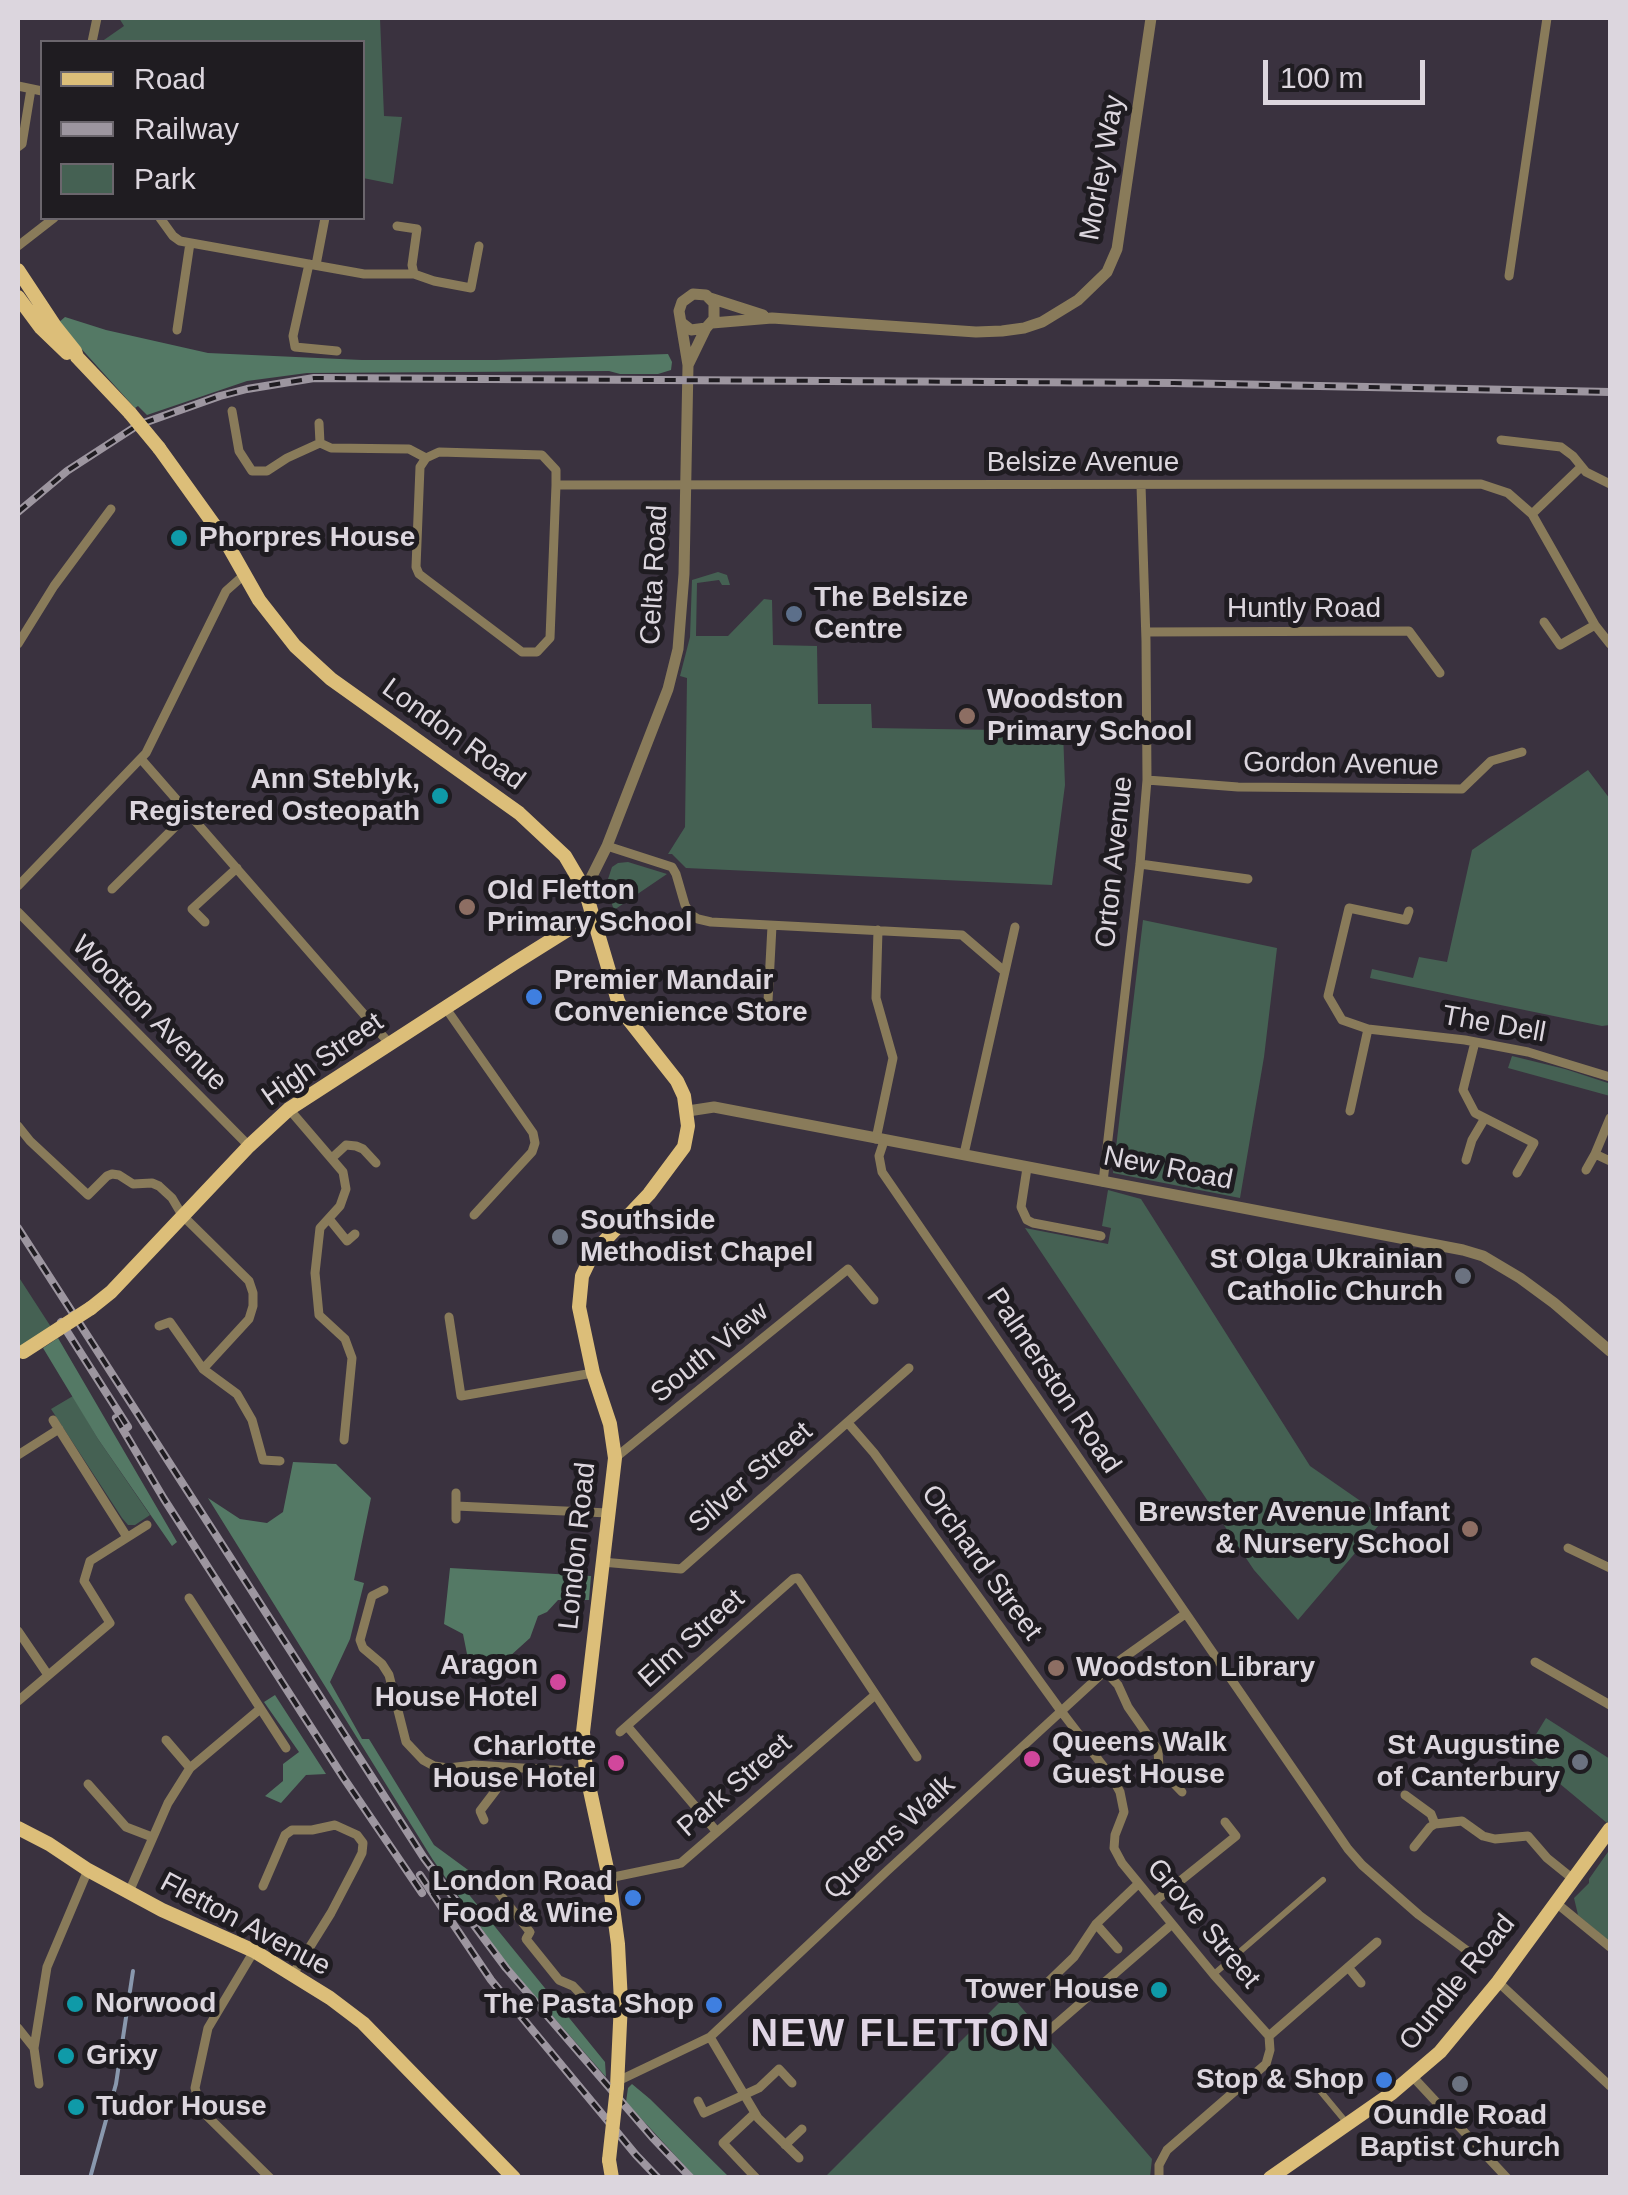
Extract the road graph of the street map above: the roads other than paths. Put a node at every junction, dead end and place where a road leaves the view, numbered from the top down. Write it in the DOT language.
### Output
graph roads {
  1 [pos="1151,18"];
  2 [pos="1546,18"];
  3 [pos="18,86"];
  4 [pos="37,90"];
  5 [pos="18,147"];
  6 [pos="51,220"];
  7 [pos="161,220"];
  8 [pos="324,220"];
  9 [pos="397,226"];
  10 [pos="190,243"];
  11 [pos="18,246"];
  12 [pos="479,246"];
  13 [pos="312,265"];
  14 [pos="18,270"];
  15 [pos="414,274"];
  16 [pos="1510,276"];
  17 [pos="18,284"];
  18 [pos="710,298"];
  19 [pos="20,303"];
  20 [pos="772,318"];
  21 [pos="682,323"];
  22 [pos="710,325"];
  23 [pos="177,330"];
  24 [pos="52,338"];
  25 [pos="337,351"];
  26 [pos="77,357"];
  27 [pos="688,365"];
  28 [pos="232,411"];
  29 [pos="320,423"];
  30 [pos="1501,440"];
  31 [pos="320,444"];
  32 [pos="426,458"];
  33 [pos="1581,467"];
  34 [pos="1610,484"];
  35 [pos="556,485"];
  36 [pos="686,485"];
  37 [pos="1141,485"];
  38 [pos="111,509"];
  39 [pos="1532,514"];
  40 [pos="244,575"];
  41 [pos="1544,622"];
  42 [pos="1595,625"];
  43 [pos="1146,632"];
  44 [pos="18,644"];
  45 [pos="1610,644"];
  46 [pos="1440,674"];
  47 [pos="1522,752"];
  48 [pos="141,759"];
  49 [pos="1147,780"];
  50 [pos="189,813"];
  51 [pos="608,846"];
  52 [pos="1140,864"];
  53 [pos="237,868"];
  54 [pos="1248,878"];
  55 [pos="18,886"];
  56 [pos="112,889"];
  57 [pos="585,890"];
  58 [pos="1408,911"];
  59 [pos="18,912"];
  60 [pos="595,918"];
  61 [pos="204,922"];
  62 [pos="772,926"];
  63 [pos="1015,926"];
  64 [pos="878,930"];
  65 [pos="1004,971"];
  66 [pos="445,1007"];
  67 [pos="767,1020"];
  68 [pos="1368,1029"];
  69 [pos="1475,1042"];
  70 [pos="389,1043"];
  71 [pos="1610,1077"];
  72 [pos="289,1109"];
  73 [pos="1350,1111"];
  74 [pos="688,1112"];
  75 [pos="1485,1118"];
  76 [pos="1610,1118"];
  77 [pos="18,1126"];
  78 [pos="880,1140"];
  79 [pos="249,1146"];
  80 [pos="964,1154"];
  81 [pos="1595,1154"];
  82 [pos="332,1158"];
  83 [pos="1466,1160"];
  84 [pos="1610,1161"];
  85 [pos="376,1163"];
  86 [pos="1027,1168"];
  87 [pos="1586,1170"];
  88 [pos="1517,1174"];
  89 [pos="1103,1182"];
  90 [pos="182,1215"];
  91 [pos="474,1215"];
  92 [pos="330,1220"];
  93 [pos="356,1234"];
  94 [pos="1101,1236"];
  95 [pos="874,1300"];
  96 [pos="449,1317"];
  97 [pos="160,1326"];
  98 [pos="1610,1350"];
  99 [pos="20,1354"];
  100 [pos="203,1368"];
  101 [pos="909,1368"];
  102 [pos="594,1373"];
  103 [pos="848,1423"];
  104 [pos="344,1440"];
  105 [pos="18,1455"];
  106 [pos="615,1458"];
  107 [pos="280,1461"];
  108 [pos="456,1493"];
  109 [pos="456,1506"];
  110 [pos="608,1513"];
  111 [pos="456,1519"];
  112 [pos="147,1525"];
  113 [pos="127,1537"];
  114 [pos="1568,1548"];
  115 [pos="602,1562"];
  116 [pos="1610,1568"];
  117 [pos="384,1590"];
  118 [pos="189,1598"];
  119 [pos="1185,1614"];
  120 [pos="110,1623"];
  121 [pos="18,1631"];
  122 [pos="117,1634"];
  123 [pos="1535,1662"];
  124 [pos="1105,1671"];
  125 [pos="48,1675"];
  126 [pos="875,1695"];
  127 [pos="18,1701"];
  128 [pos="1610,1706"];
  129 [pos="260,1709"];
  130 [pos="1060,1711"];
  131 [pos="166,1740"];
  132 [pos="286,1748"];
  133 [pos="917,1758"];
  134 [pos="190,1768"];
  135 [pos="502,1768"];
  136 [pos="586,1772"];
  137 [pos="88,1784"];
  138 [pos="1182,1792"];
  139 [pos="1405,1795"];
  140 [pos="478,1812"];
  141 [pos="1225,1822"];
  142 [pos="1435,1824"];
  143 [pos="18,1828"];
  144 [pos="1247,1828"];
  145 [pos="1610,1828"];
  146 [pos="716,1832"];
  147 [pos="1116,1835"];
  148 [pos="1236,1836"];
  149 [pos="152,1837"];
  150 [pos="1414,1847"];
  151 [pos="88,1870"];
  152 [pos="608,1878"];
  153 [pos="1573,1879"];
  154 [pos="1323,1880"];
  155 [pos="1138,1884"];
  156 [pos="263,1886"];
  157 [pos="494,1887"];
  158 [pos="129,1892"];
  159 [pos="1154,1902"];
  160 [pos="1555,1902"];
  161 [pos="1096,1924"];
  162 [pos="1172,1924"];
  163 [pos="1377,1942"];
  164 [pos="1610,1947"];
  165 [pos="1118,1949"];
  166 [pos="254,1952"];
  167 [pos="1477,1958"];
  168 [pos="1348,1967"];
  169 [pos="293,1974"];
  170 [pos="1214,1975"];
  171 [pos="1498,1982"];
  172 [pos="1361,1983"];
  173 [pos="1046,1984"];
  174 [pos="621,2002"];
  175 [pos="18,2028"];
  176 [pos="1046,2032"];
  177 [pos="1269,2036"];
  178 [pos="710,2037"];
  179 [pos="34,2048"];
  180 [pos="1302,2070"];
  181 [pos="1413,2077"];
  182 [pos="792,2083"];
  183 [pos="39,2084"];
  184 [pos="618,2084"];
  185 [pos="1610,2086"];
  186 [pos="743,2094"];
  187 [pos="698,2101"];
  188 [pos="755,2112"];
  189 [pos="1348,2125"];
  190 [pos="802,2129"];
  191 [pos="785,2145"];
  192 [pos="799,2158"];
  193 [pos="270,2178"];
  194 [pos="514,2178"];
  195 [pos="612,2178"];
  196 [pos="756,2178"];
  197 [pos="1159,2178"];
  198 [pos="1270,2178"];
  199 [pos="1507,2178"];
  1 -- 20 [label="street, Morley Way"];
  2 -- 16 [label="street"];
  3 -- 4 [label="street"];
  4 -- 5 [label="street"];
  6 -- 11 [label="street"];
  7 -- 10 [label="street"];
  8 -- 13 [label="street"];
  9 -- 15 [label="street"];
  10 -- 13 [label="street"];
  10 -- 23 [label="street"];
  12 -- 15 [label="street"];
  13 -- 15 [label="street"];
  13 -- 25 [label="street"];
  14 -- 26 [label="main road, London Road"];
  17 -- 24 [label="main road"];
  18 -- 20 [label="street, Morley Way"];
  18 -- 21 [label="street"];
  18 -- 22 [label="street"];
  19 -- 24 [label="main road, London Road"];
  20 -- 22 [label="street, Morley Way"];
  21 -- 22 [label="street"];
  21 -- 27 [label="street, Celta Road"];
  22 -- 27 [label="street, Celta Road"];
  24 -- 26 [label="main road, London Road"];
  26 -- 40 [label="main road, London Road, bridge"];
  27 -- 36 [label="street, Celta Road"];
  28 -- 31 [label="street"];
  29 -- 31 [label="street"];
  30 -- 33 [label="street"];
  31 -- 32 [label="street"];
  32 -- 35 [label="street"];
  32 -- 35 [label="street"];
  33 -- 34 [label="street"];
  33 -- 39 [label="street"];
  35 -- 36 [label="street, Belsize Avenue"];
  36 -- 37 [label="street, Belsize Avenue"];
  36 -- 51 [label="street, Celta Road"];
  37 -- 39 [label="street, Belsize Avenue"];
  37 -- 43 [label="street, Orton Avenue"];
  38 -- 44 [label="street"];
  39 -- 42 [label="street"];
  40 -- 48 [label="street"];
  40 -- 57 [label="main road, London Road"];
  41 -- 42 [label="street"];
  42 -- 45 [label="street"];
  43 -- 46 [label="street, Huntly Road"];
  43 -- 49 [label="street, Orton Avenue"];
  47 -- 49 [label="street, Gordon Avenue"];
  48 -- 50 [label="street"];
  48 -- 55 [label="street"];
  49 -- 52 [label="street, Orton Avenue"];
  50 -- 53 [label="street"];
  50 -- 56 [label="street"];
  51 -- 57 [label="street, Celta Road"];
  51 -- 62 [label="street"];
  52 -- 54 [label="street"];
  52 -- 89 [label="street, Orton Avenue"];
  53 -- 61 [label="street"];
  53 -- 70 [label="street"];
  57 -- 60 [label="main road, London Road"];
  58 -- 68 [label="street"];
  59 -- 79 [label="street, Wootton Avenue"];
  60 -- 66 [label="main road, High Street"];
  60 -- 74 [label="main road, London Road"];
  62 -- 64 [label="street"];
  62 -- 67 [label="street"];
  63 -- 65 [label="street"];
  64 -- 65 [label="street"];
  64 -- 78 [label="street"];
  65 -- 80 [label="street"];
  66 -- 70 [label="main road, High Street"];
  66 -- 91 [label="street"];
  68 -- 69 [label="street, The Dell"];
  68 -- 73 [label="street"];
  69 -- 71 [label="street, The Dell"];
  69 -- 75 [label="street"];
  70 -- 72 [label="main road, High Street"];
  72 -- 79 [label="main road, High Street"];
  72 -- 82 [label="street"];
  74 -- 78 [label="street, New Road"];
  74 -- 102 [label="main road, London Road"];
  75 -- 83 [label="street"];
  75 -- 88 [label="street"];
  76 -- 81 [label="street"];
  77 -- 90 [label="street"];
  78 -- 80 [label="street, New Road"];
  78 -- 119 [label="street, Palmerston Road"];
  79 -- 90 [label="main road, High Street"];
  80 -- 86 [label="street, New Road"];
  81 -- 84 [label="street"];
  81 -- 87 [label="street"];
  82 -- 85 [label="street"];
  82 -- 92 [label="street"];
  86 -- 89 [label="street, New Road"];
  86 -- 94 [label="street"];
  89 -- 98 [label="street, New Road"];
  90 -- 99 [label="main road, High Street, bridge"];
  90 -- 100 [label="street"];
  92 -- 93 [label="street"];
  92 -- 104 [label="street"];
  95 -- 106 [label="street, South View"];
  96 -- 102 [label="street"];
  97 -- 100 [label="street"];
  100 -- 107 [label="street"];
  101 -- 103 [label="street, Silver Street"];
  102 -- 106 [label="main road, London Road"];
  103 -- 115 [label="street, Silver Street"];
  103 -- 130 [label="street, Orchard Street"];
  105 -- 113 [label="street"];
  106 -- 110 [label="main road, London Road"];
  108 -- 109 [label="street"];
  109 -- 110 [label="street"];
  109 -- 111 [label="street"];
  110 -- 115 [label="main road, London Road"];
  112 -- 113 [label="street"];
  113 -- 120 [label="street"];
  114 -- 116 [label="street"];
  115 -- 136 [label="main road, London Road"];
  117 -- 135 [label="street"];
  118 -- 129 [label="street"];
  119 -- 124 [label="street, Queens Walk"];
  119 -- 167 [label="street, Palmerston Road"];
  120 -- 122 [label="street"];
  120 -- 125 [label="street"];
  121 -- 125 [label="street"];
  123 -- 128 [label="street"];
  124 -- 130 [label="street, Queens Walk"];
  124 -- 138 [label="street"];
  125 -- 127 [label="street"];
  126 -- 133 [label="street"];
  126 -- 146 [label="street, Park Street"];
  126 -- 146 [label="street, Elm Street"];
  129 -- 132 [label="street"];
  129 -- 134 [label="street"];
  130 -- 147 [label="street, Orchard Street"];
  130 -- 178 [label="street, Queens Walk"];
  131 -- 134 [label="street"];
  134 -- 149 [label="street"];
  135 -- 136 [label="street"];
  135 -- 140 [label="street"];
  136 -- 152 [label="main road, London Road"];
  137 -- 149 [label="street"];
  139 -- 142 [label="street"];
  141 -- 148 [label="street"];
  142 -- 150 [label="street"];
  142 -- 153 [label="street"];
  143 -- 151 [label="main road, Fletton Avenue"];
  144 -- 148 [label="street"];
  145 -- 153 [label="main road, Oundle Road"];
  146 -- 152 [label="street, Park Street"];
  147 -- 155 [label="street, Grove Street"];
  148 -- 159 [label="street"];
  149 -- 158 [label="street"];
  151 -- 158 [label="main road, Fletton Avenue"];
  151 -- 179 [label="street"];
  152 -- 174 [label="main road, London Road"];
  153 -- 160 [label="main road, Oundle Road"];
  154 -- 170 [label="street"];
  155 -- 159 [label="street, Grove Street"];
  155 -- 161 [label="street"];
  156 -- 169 [label="street"];
  157 -- 174 [label="street"];
  158 -- 166 [label="main road, Fletton Avenue"];
  159 -- 162 [label="street, Grove Street"];
  160 -- 164 [label="street"];
  160 -- 171 [label="main road, Oundle Road"];
  161 -- 165 [label="street"];
  161 -- 173 [label="street"];
  162 -- 170 [label="street, Grove Street"];
  162 -- 176 [label="street"];
  163 -- 168 [label="street"];
  166 -- 169 [label="main road, Fletton Avenue"];
  166 -- 193 [label="street"];
  168 -- 172 [label="street"];
  168 -- 177 [label="street"];
  169 -- 194 [label="main road, Fletton Avenue"];
  170 -- 177 [label="street, Grove Street"];
  171 -- 181 [label="main road, Oundle Road"];
  171 -- 185 [label="street"];
  174 -- 184 [label="main road, London Road"];
  175 -- 179 [label="street"];
  177 -- 197 [label="street"];
  178 -- 184 [label="street, Queens Walk"];
  178 -- 186 [label="street"];
  179 -- 183 [label="street"];
  180 -- 189 [label="street"];
  181 -- 189 [label="main road, Oundle Road"];
  181 -- 199 [label="street"];
  182 -- 186 [label="street"];
  184 -- 195 [label="main road, London Road, bridge"];
  186 -- 187 [label="street"];
  186 -- 188 [label="street"];
  188 -- 191 [label="street"];
  188 -- 196 [label="street"];
  189 -- 198 [label="main road, Oundle Road"];
  190 -- 191 [label="street"];
  191 -- 192 [label="street"];
}
